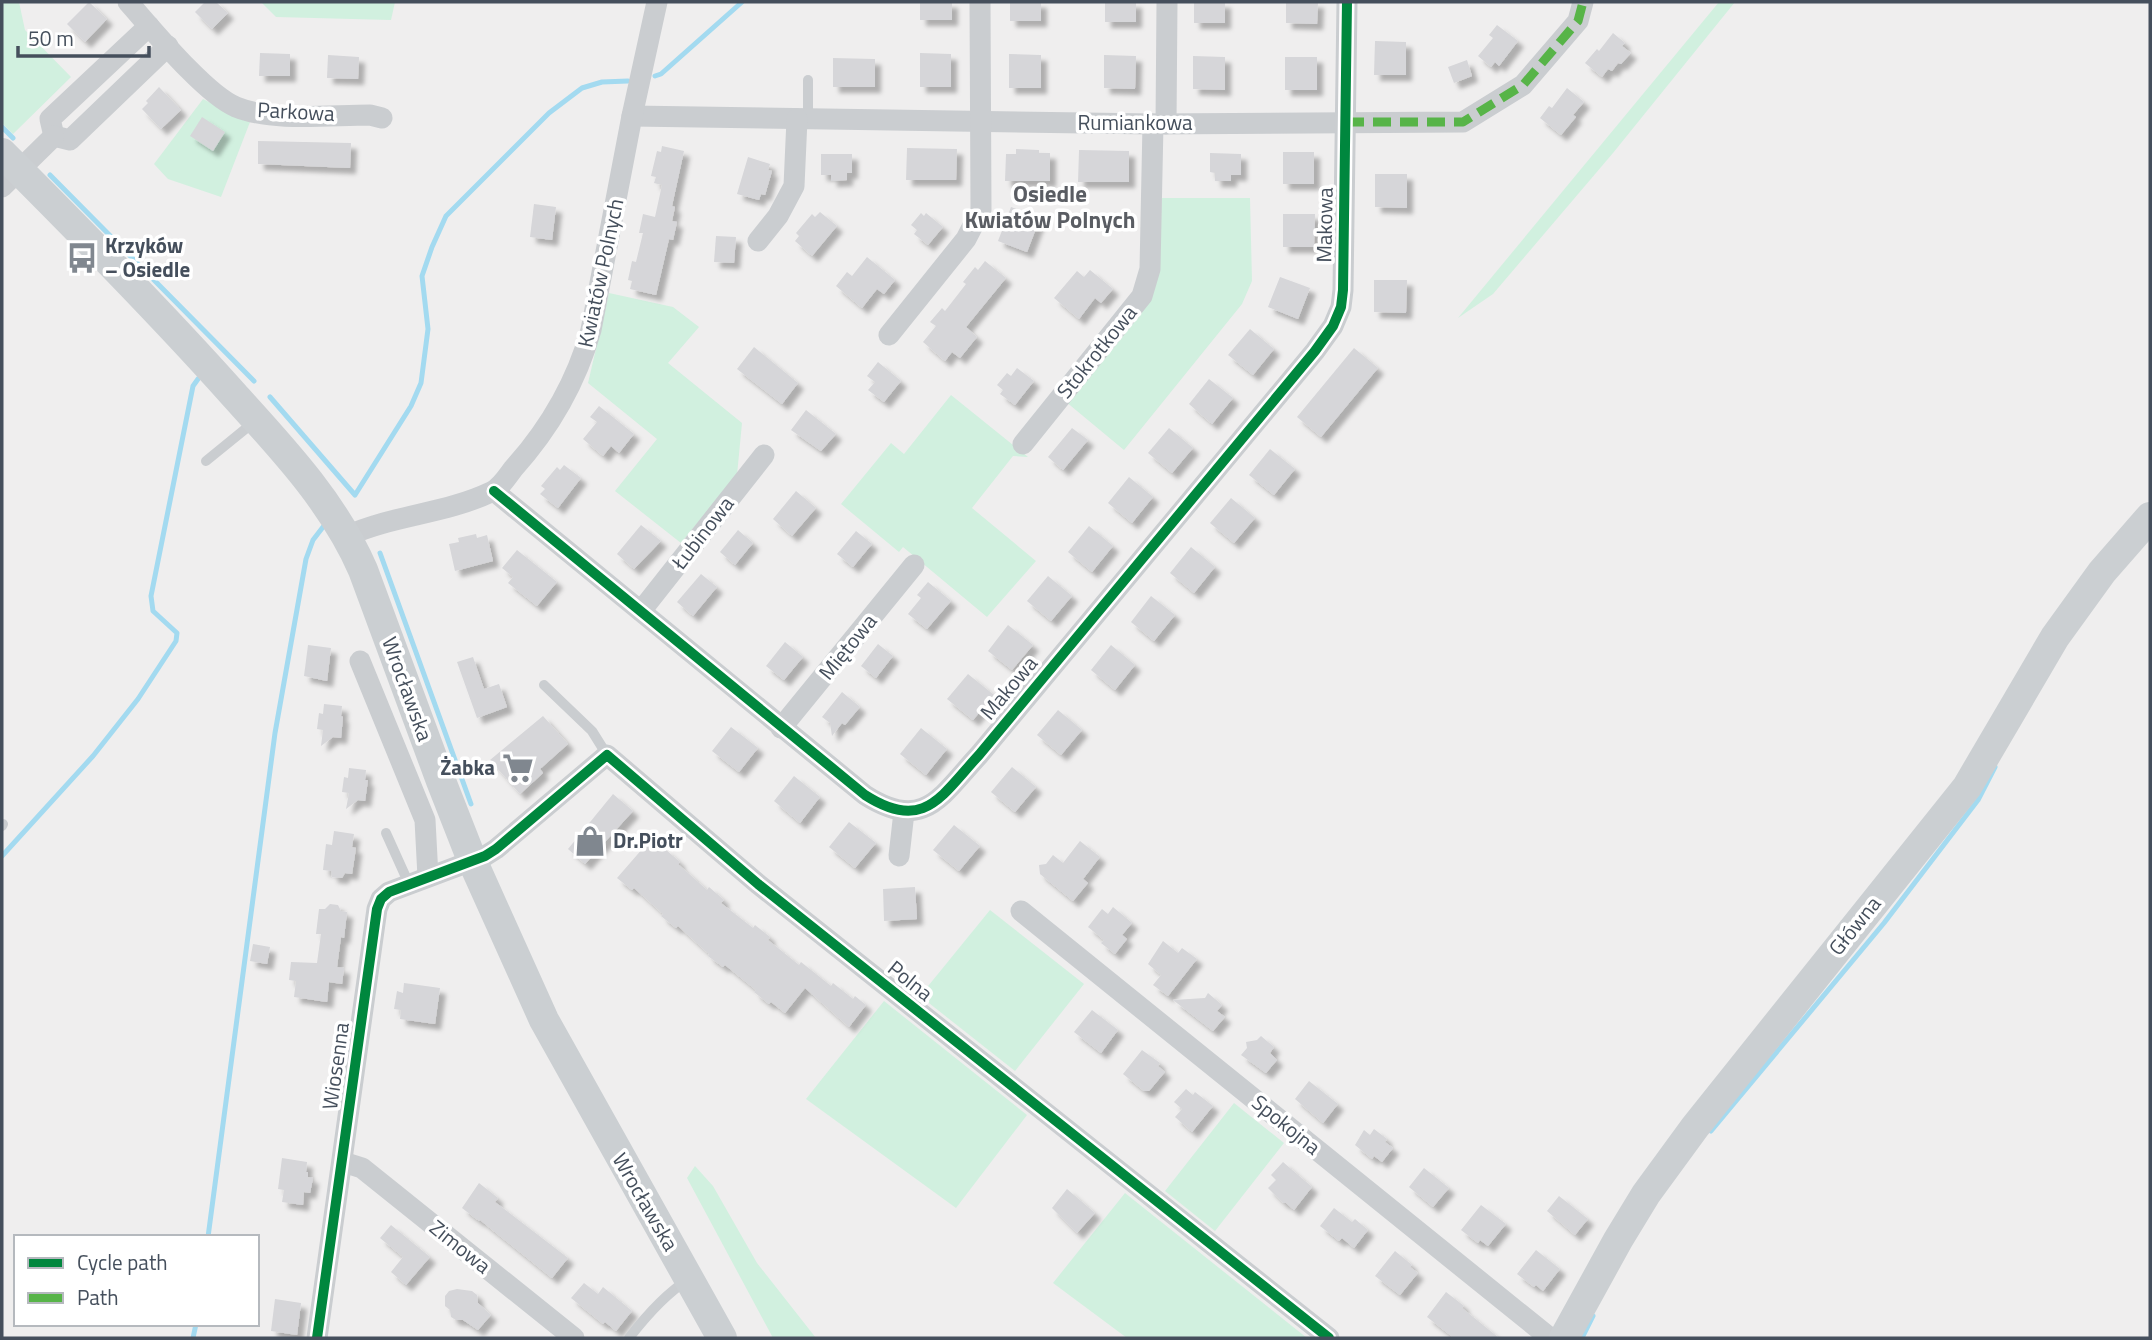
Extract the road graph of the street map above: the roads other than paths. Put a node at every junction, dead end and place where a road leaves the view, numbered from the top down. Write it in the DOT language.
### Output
graph roads {
  1 [pos="128,2"];
  2 [pos="657,2"];
  3 [pos="980,2"];
  4 [pos="1167,2"];
  5 [pos="1347,2"];
  6 [pos="1583,2"];
  7 [pos="149,26"];
  8 [pos="168,46"];
  9 [pos="105,67"];
  10 [pos="808,80"];
  11 [pos="124,88"];
  12 [pos="632,116"];
  13 [pos="382,118"];
  14 [pos="802,119"];
  15 [pos="979,122"];
  16 [pos="1346,122"];
  17 [pos="1160,124"];
  18 [pos="54,136"];
  19 [pos="7,170"];
  20 [pos="758,241"];
  21 [pos="889,335"];
  22 [pos="256,420"];
  23 [pos="1023,444"];
  24 [pos="764,455"];
  25 [pos="206,461"];
  26 [pos="494,491"];
  27 [pos="2150,517"];
  28 [pos="347,536"];
  29 [pos="914,565"];
  30 [pos="641,611"];
  31 [pos="360,661"];
  32 [pos="544,684"];
  33 [pos="781,728"];
  34 [pos="607,755"];
  35 [pos="904,812"];
  36 [pos="386,833"];
  37 [pos="899,856"];
  38 [pos="472,860"];
  39 [pos="419,880"];
  40 [pos="1021,911"];
  41 [pos="343,1162"];
  42 [pos="689,1279"];
  43 [pos="317,1338"];
  44 [pos="574,1338"];
  45 [pos="629,1338"];
  46 [pos="722,1338"];
  47 [pos="1329,1338"];
  48 [pos="1550,1338"];
  49 [pos="1564,1338"];
  1 -- 7 [label="street, Parkowa"];
  2 -- 12 [label="street, Kwiatów Polnych"];
  3 -- 15 [label="street"];
  4 -- 17 [label="street, Stokrotkowa"];
  5 -- 16 [label="street, Makowa"];
  6 -- 16 [label="street, Rumiankowa"];
  7 -- 8 [label="street, Parkowa"];
  7 -- 9 [label="street"];
  8 -- 11 [label="street"];
  8 -- 13 [label="street, Parkowa"];
  9 -- 11 [label="street"];
  9 -- 18 [label="street"];
  10 -- 14 [label="lane"];
  11 -- 18 [label="street"];
  12 -- 14 [label="street, Rumiankowa"];
  12 -- 26 [label="street, Kwiatów Polnych"];
  14 -- 15 [label="street, Rumiankowa"];
  14 -- 20 [label="street"];
  15 -- 17 [label="street, Rumiankowa"];
  15 -- 21 [label="street"];
  16 -- 17 [label="street, Rumiankowa"];
  16 -- 35 [label="street, Makowa"];
  17 -- 23 [label="street, Stokrotkowa"];
  18 -- 19 [label="street"];
  19 -- 22 [label="street, Wrocławska"];
  22 -- 25 [label="lane"];
  22 -- 28 [label="street, Wrocławska"];
  24 -- 30 [label="street, Łubinowa"];
  26 -- 28 [label="street"];
  26 -- 30 [label="street"];
  27 -- 49 [label="street, Główna"];
  28 -- 38 [label="street, Wrocławska"];
  29 -- 33 [label="street, Miętowa"];
  30 -- 33 [label="street"];
  31 -- 39 [label="street"];
  32 -- 34 [label="lane"];
  33 -- 35 [label="street"];
  34 -- 38 [label="street"];
  34 -- 47 [label="street, Polna"];
  35 -- 37 [label="street"];
  36 -- 39 [label="lane"];
  38 -- 39 [label="street, Wiosenna"];
  38 -- 42 [label="street, Wrocławska"];
  39 -- 41 [label="street, Wiosenna"];
  40 -- 48 [label="street, Spokojna"];
  41 -- 43 [label="street, Wiosenna"];
  41 -- 44 [label="street, Zimowa"];
  42 -- 45 [label="lane"];
  42 -- 46 [label="street, Wrocławska"];
}
